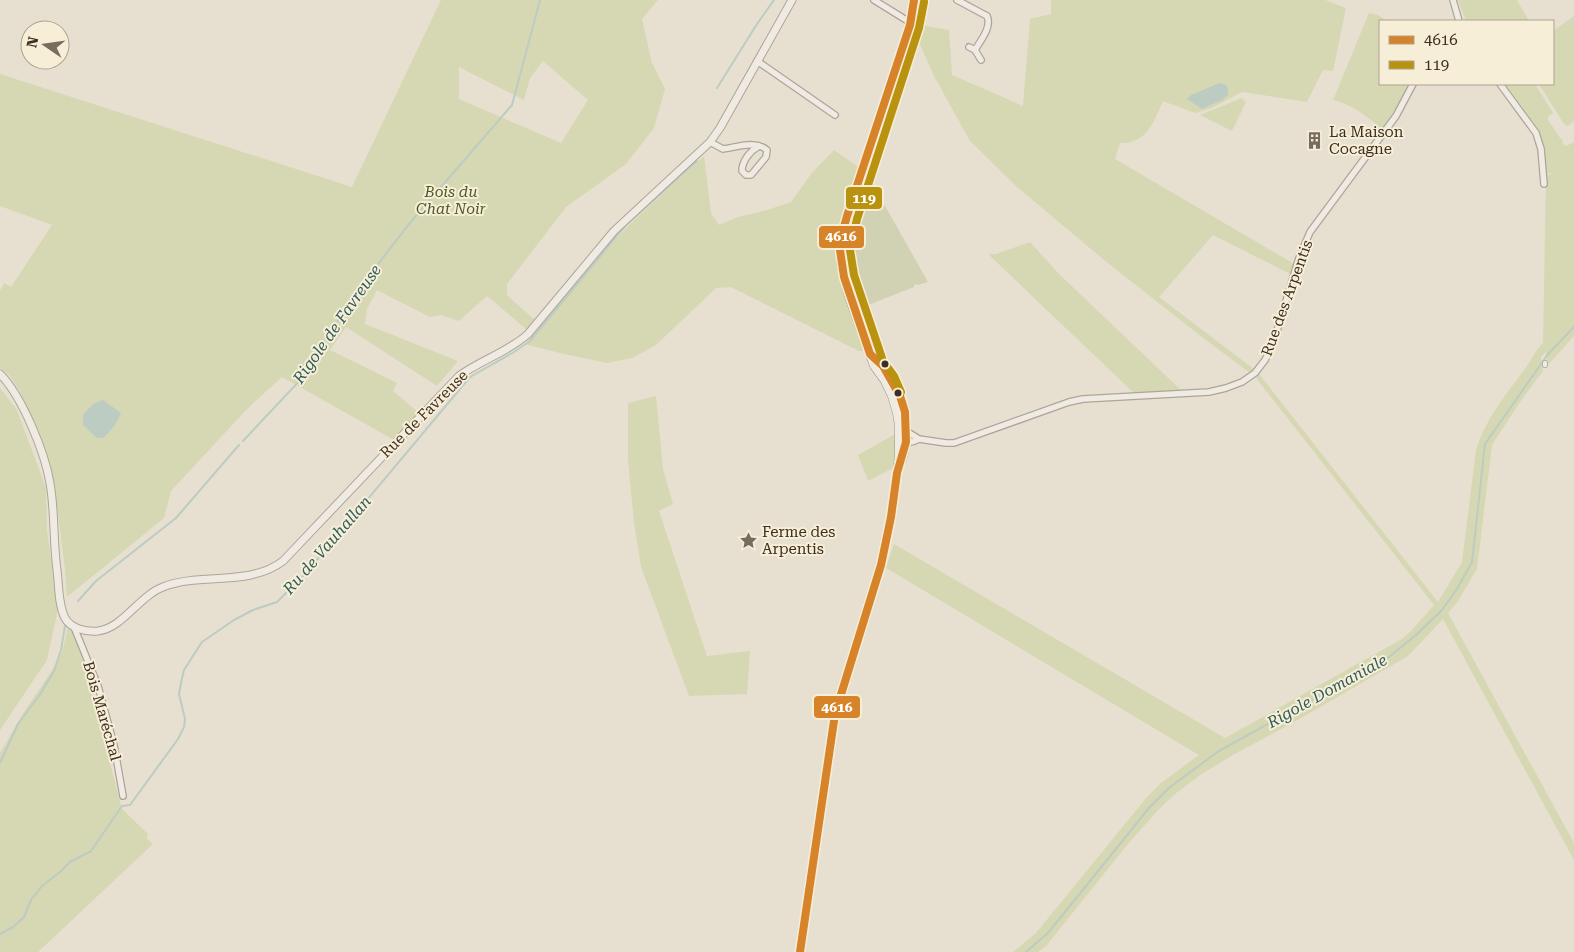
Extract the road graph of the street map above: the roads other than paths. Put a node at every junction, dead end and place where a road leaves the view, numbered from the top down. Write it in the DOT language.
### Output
graph roads {
  1 [pos="792,0"];
  2 [pos="874,0"];
  3 [pos="914,0"];
  4 [pos="1453,0"];
  5 [pos="956,1"];
  6 [pos="1458,20"];
  7 [pos="911,23"];
  8 [pos="981,60"];
  9 [pos="757,61"];
  10 [pos="1412,85"];
  11 [pos="1501,85"];
  12 [pos="835,115"];
  13 [pos="710,142"];
  14 [pos="759,146"];
  15 [pos="1544,184"];
  16 [pos="870,354"];
  17 [pos="0,374"];
  18 [pos="897,413"];
  19 [pos="906,431"];
  20 [pos="919,439"];
  21 [pos="906,442"];
  22 [pos="897,473"];
  23 [pos="74,627"];
  24 [pos="123,796"];
  25 [pos="800,952"];
  1 -- 9 [label="street, Rue de Favreuse"];
  2 -- 7 [label="street"];
  3 -- 7 [label="main road"];
  4 -- 6 [label="street"];
  5 -- 8 [label="street"];
  7 -- 16 [label="main road"];
  9 -- 12 [label="street"];
  9 -- 13 [label="street, Rue de Favreuse"];
  10 -- 20 [label="street, Rue des Arpentis"];
  11 -- 15 [label="street"];
  13 -- 14 [label="street"];
  13 -- 23 [label="street, Rue de Favreuse"];
  14 -- 14 [label="street"];
  16 -- 18 [label="main road"];
  16 -- 19 [label="main road"];
  17 -- 23 [label="street"];
  18 -- 21 [label="street"];
  18 -- 22 [label="main road"];
  19 -- 20 [label="street, Rue des Arpentis"];
  19 -- 21 [label="main road"];
  20 -- 21 [label="street, Rue des Arpentis"];
  21 -- 22 [label="main road"];
  22 -- 25 [label="main road"];
  23 -- 24 [label="street, Bois Maréchal"];
}
